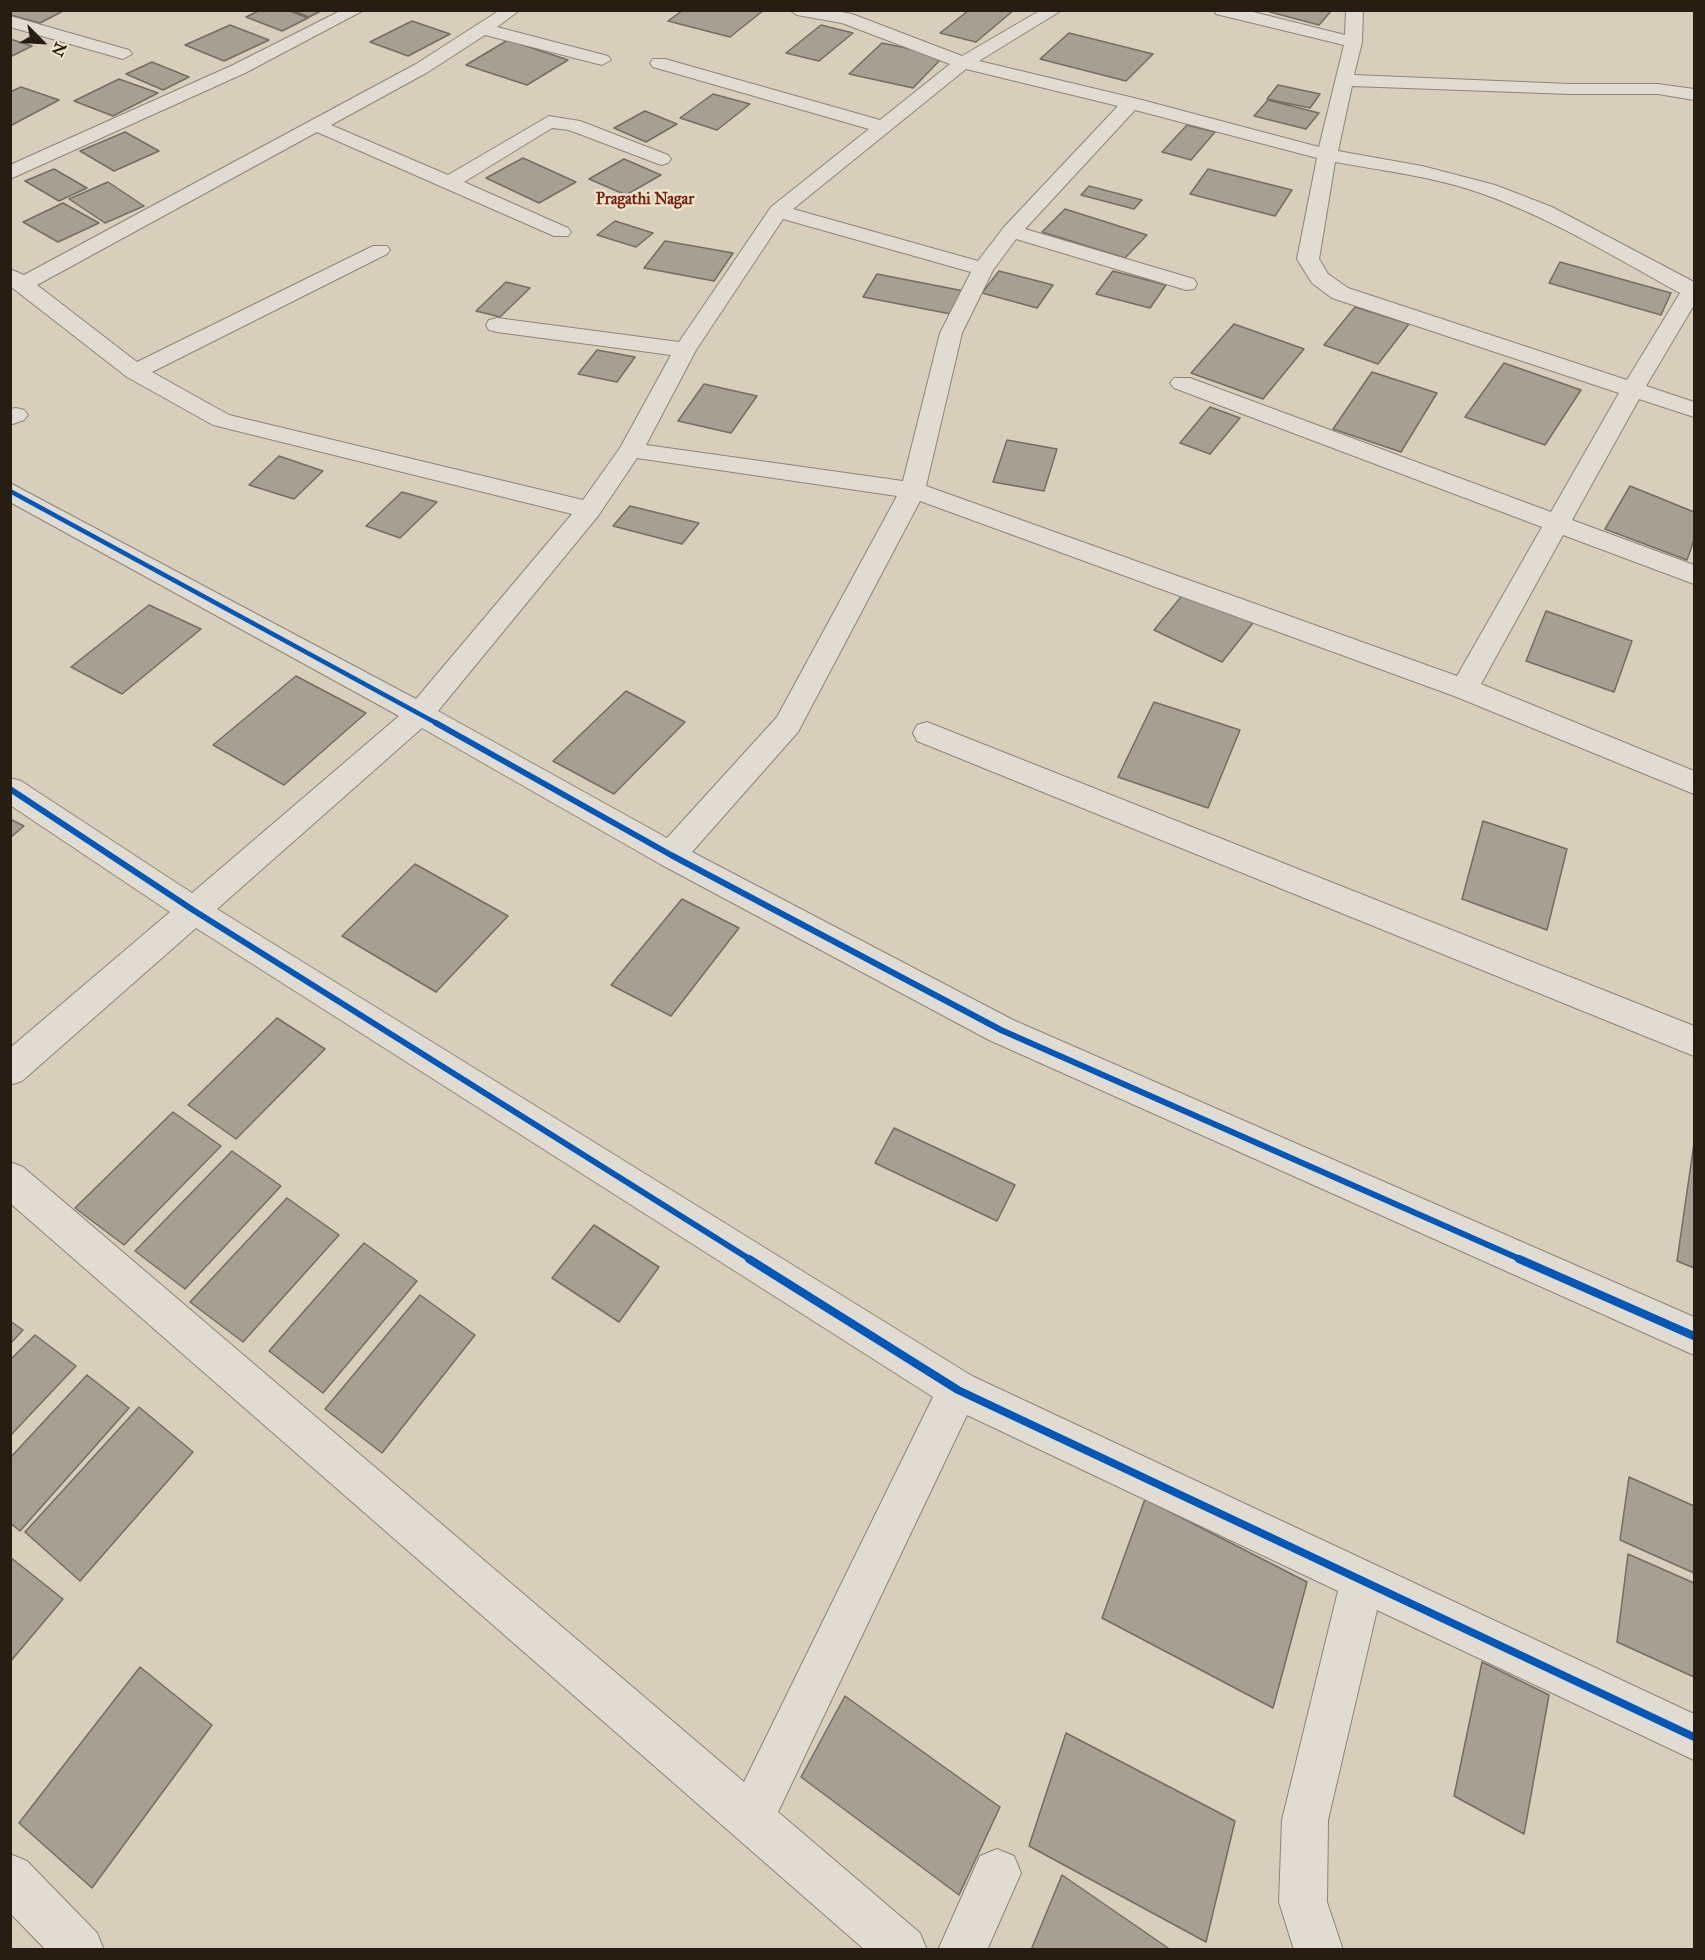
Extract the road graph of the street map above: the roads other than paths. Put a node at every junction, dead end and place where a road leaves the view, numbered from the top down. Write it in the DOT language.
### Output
graph roads {
  1 [pos="356,10"];
  2 [pos="512,10"];
  3 [pos="797,10"];
  4 [pos="1054,10"];
  5 [pos="1222,10"];
  6 [pos="1355,10"];
  7 [pos="851,14"];
  8 [pos="10,21"];
  9 [pos="483,29"];
  10 [pos="1353,42"];
  11 [pos="123,54"];
  12 [pos="602,60"];
  13 [pos="659,63"];
  14 [pos="963,63"];
  15 [pos="1344,80"];
  16 [pos="1695,94"];
  17 [pos="1131,103"];
  18 [pos="316,125"];
  19 [pos="880,126"];
  20 [pos="1328,155"];
  21 [pos="661,159"];
  22 [pos="10,173"];
  23 [pos="449,183"];
  24 [pos="778,211"];
  25 [pos="1011,231"];
  26 [pos="561,232"];
  27 [pos="380,250"];
  28 [pos="983,270"];
  29 [pos="17,279"];
  30 [pos="1186,284"];
  31 [pos="1693,289"];
  32 [pos="497,325"];
  33 [pos="685,350"];
  34 [pos="135,372"];
  35 [pos="1182,383"];
  36 [pos="1633,389"];
  37 [pos="1695,410"];
  38 [pos="632,450"];
  39 [pos="913,490"];
  40 [pos="10,491"];
  41 [pos="589,510"];
  42 [pos="1557,523"];
  43 [pos="1695,574"];
  44 [pos="1464,689"];
  45 [pos="420,714"];
  46 [pos="927,733"];
  47 [pos="1695,783"];
  48 [pos="10,789"];
  49 [pos="671,855"];
  50 [pos="193,910"];
  51 [pos="1695,1041"];
  52 [pos="10,1070"];
  53 [pos="10,1179"];
  54 [pos="1695,1336"];
  55 [pos="958,1390"];
  56 [pos="1362,1580"];
  57 [pos="1695,1737"];
  58 [pos="750,1820"];
  59 [pos="997,1874"];
  60 [pos="10,1878"];
  61 [pos="80,1950"];
  62 [pos="903,1950"];
  63 [pos="962,1950"];
  64 [pos="1319,1950"];
  1 -- 22 [label="street"];
  2 -- 9 [label="street"];
  3 -- 7 [label="street"];
  4 -- 14 [label="street"];
  5 -- 10 [label="street"];
  6 -- 10 [label="street"];
  7 -- 14 [label="street"];
  8 -- 11 [label="street"];
  9 -- 12 [label="street"];
  9 -- 18 [label="street"];
  10 -- 15 [label="street"];
  13 -- 19 [label="street"];
  14 -- 17 [label="street"];
  14 -- 19 [label="street"];
  15 -- 16 [label="street"];
  15 -- 20 [label="street"];
  17 -- 20 [label="street"];
  17 -- 25 [label="street"];
  18 -- 23 [label="street"];
  18 -- 29 [label="street"];
  19 -- 24 [label="street"];
  20 -- 31 [label="street"];
  20 -- 36 [label="street"];
  21 -- 23 [label="street"];
  23 -- 26 [label="street"];
  24 -- 28 [label="street"];
  24 -- 33 [label="street"];
  25 -- 28 [label="street"];
  25 -- 30 [label="street"];
  27 -- 34 [label="street"];
  28 -- 39 [label="street"];
  29 -- 34 [label="street"];
  31 -- 36 [label="street"];
  32 -- 33 [label="street"];
  33 -- 38 [label="street"];
  34 -- 41 [label="street"];
  35 -- 42 [label="street"];
  36 -- 37 [label="street"];
  36 -- 42 [label="street"];
  38 -- 39 [label="street"];
  38 -- 41 [label="street"];
  39 -- 44 [label="street"];
  39 -- 49 [label="street"];
  40 -- 45 [label="street"];
  41 -- 45 [label="street"];
  42 -- 43 [label="street"];
  42 -- 44 [label="street"];
  44 -- 47 [label="street"];
  45 -- 49 [label="street"];
  45 -- 50 [label="street"];
  46 -- 51 [label="street"];
  48 -- 50 [label="street"];
  49 -- 54 [label="street"];
  50 -- 52 [label="street"];
  50 -- 55 [label="street"];
  53 -- 58 [label="street"];
  55 -- 56 [label="street"];
  55 -- 58 [label="street"];
  56 -- 57 [label="street"];
  56 -- 64 [label="street"];
  58 -- 62 [label="street"];
  59 -- 63 [label="street"];
  60 -- 61 [label="street"];
}
